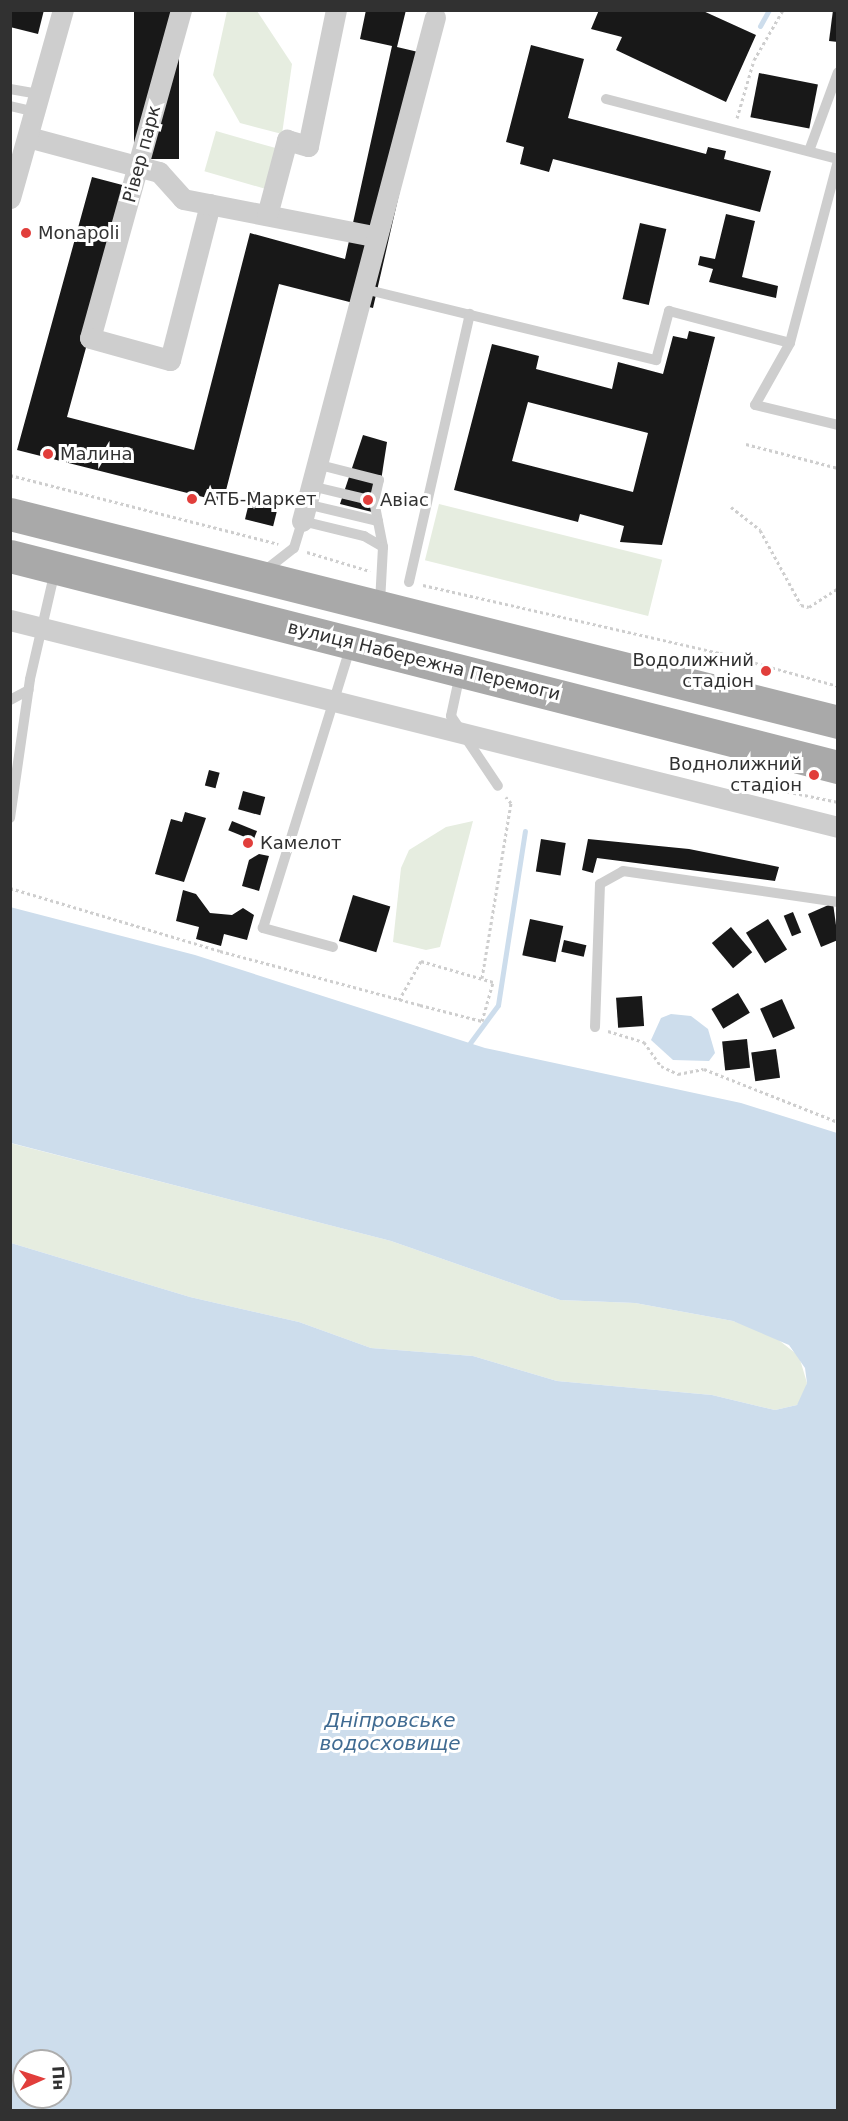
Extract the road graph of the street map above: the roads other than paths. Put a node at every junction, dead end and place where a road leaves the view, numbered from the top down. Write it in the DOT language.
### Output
graph roads {
  1 [pos="63,10"];
  2 [pos="181,10"];
  3 [pos="336,10"];
  4 [pos="435,17"];
  5 [pos="837,72"];
  6 [pos="10,89"];
  7 [pos="606,99"];
  8 [pos="37,103"];
  9 [pos="10,106"];
  10 [pos="28,137"];
  11 [pos="808,152"];
  12 [pos="837,160"];
  13 [pos="140,165"];
  14 [pos="10,198"];
  15 [pos="210,204"];
  16 [pos="273,216"];
  17 [pos="374,236"];
  18 [pos="360,288"];
  19 [pos="470,314"];
  20 [pos="790,343"];
  21 [pos="837,425"];
  22 [pos="316,464"];
  23 [pos="374,501"];
  24 [pos="307,504"];
  25 [pos="10,514"];
  26 [pos="378,521"];
  27 [pos="383,547"];
  28 [pos="150,548"];
  29 [pos="10,556"];
  30 [pos="55,568"];
  31 [pos="257,576"];
  32 [pos="409,582"];
  33 [pos="139,588"];
  34 [pos="381,607"];
  35 [pos="10,620"];
  36 [pos="44,628"];
  37 [pos="352,643"];
  38 [pos="628,669"];
  39 [pos="461,670"];
  40 [pos="29,690"];
  41 [pos="10,700"];
  42 [pos="333,701"];
  43 [pos="617,709"];
  44 [pos="837,722"];
  45 [pos="458,730"];
  46 [pos="837,767"];
  47 [pos="498,786"];
  48 [pos="10,818"];
  49 [pos="837,827"];
  50 [pos="837,902"];
  51 [pos="333,947"];
  52 [pos="595,1027"];
  1 -- 8 [label="street"];
  2 -- 13 [label="street, Рівер парк"];
  3 -- 16 [label="street"];
  4 -- 17 [label="street"];
  5 -- 11 [label="lane"];
  6 -- 8 [label="lane"];
  7 -- 11 [label="lane"];
  8 -- 9 [label="lane"];
  8 -- 10 [label="street"];
  10 -- 13 [label="street"];
  10 -- 14 [label="street"];
  11 -- 12 [label="lane"];
  12 -- 20 [label="lane"];
  13 -- 15 [label="street"];
  13 -- 15 [label="street, Рівер парк"];
  15 -- 16 [label="street"];
  16 -- 17 [label="street"];
  17 -- 18 [label="street"];
  18 -- 19 [label="lane"];
  18 -- 22 [label="street"];
  19 -- 20 [label="lane"];
  19 -- 32 [label="lane"];
  20 -- 21 [label="lane"];
  22 -- 23 [label="lane"];
  22 -- 24 [label="street"];
  23 -- 24 [label="lane"];
  23 -- 26 [label="lane"];
  24 -- 26 [label="lane"];
  24 -- 27 [label="lane"];
  24 -- 31 [label="lane"];
  25 -- 28 [label="main road"];
  26 -- 27 [label="lane"];
  27 -- 34 [label="lane"];
  28 -- 31 [label="main road"];
  28 -- 33 [label="main road"];
  29 -- 30 [label="main road, вулиця Набережна Перемоги"];
  30 -- 33 [label="main road, вулиця Набережна Перемоги"];
  30 -- 36 [label="lane"];
  31 -- 34 [label="main road"];
  33 -- 37 [label="main road, вулиця Набережна Перемоги"];
  34 -- 38 [label="main road"];
  35 -- 36 [label="street"];
  36 -- 40 [label="lane"];
  36 -- 42 [label="street"];
  37 -- 39 [label="main road, вулиця Набережна Перемоги"];
  37 -- 42 [label="lane"];
  38 -- 43 [label="main road"];
  38 -- 44 [label="main road"];
  39 -- 43 [label="main road, вулиця Набережна Перемоги"];
  39 -- 45 [label="lane"];
  40 -- 41 [label="lane"];
  40 -- 48 [label="lane"];
  42 -- 45 [label="street"];
  42 -- 51 [label="lane"];
  43 -- 46 [label="main road, вулиця Набережна Перемоги"];
  45 -- 47 [label="lane"];
  45 -- 49 [label="street"];
  50 -- 52 [label="lane"];
}
